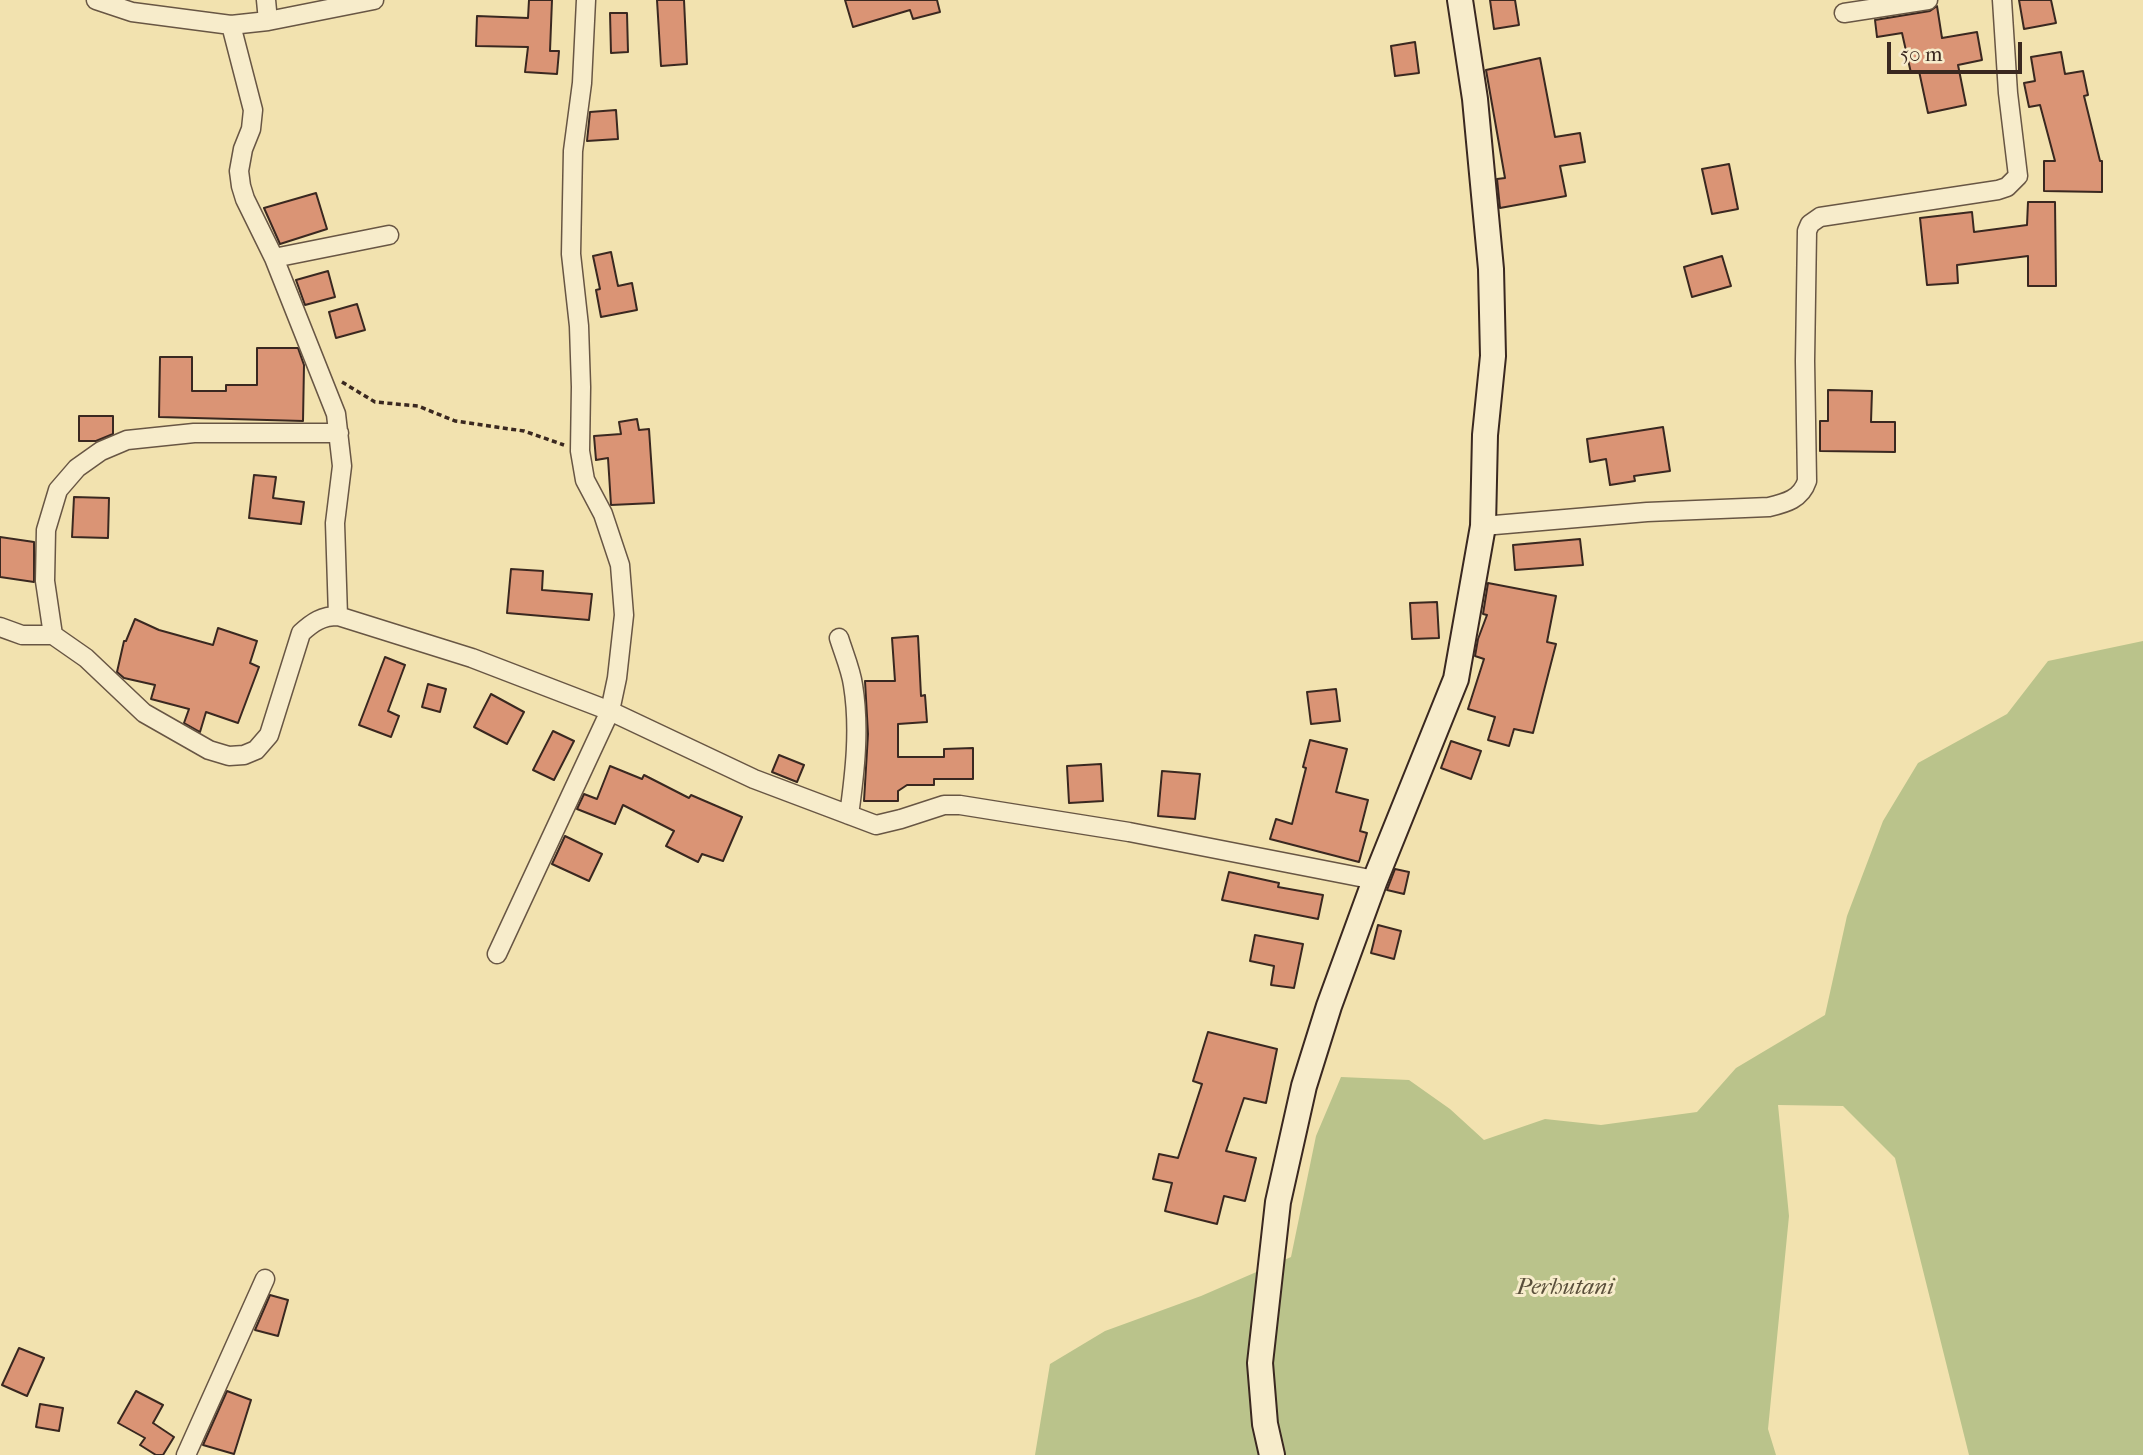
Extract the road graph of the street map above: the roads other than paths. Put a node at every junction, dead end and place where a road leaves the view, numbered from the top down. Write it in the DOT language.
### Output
graph roads {
  1 [pos="96,0"];
  2 [pos="267,0"];
  3 [pos="374,0"];
  4 [pos="586,0"];
  5 [pos="1461,0"];
  6 [pos="1928,0"];
  7 [pos="2002,0"];
  8 [pos="1844,13"];
  9 [pos="268,21"];
  10 [pos="231,25"];
  11 [pos="389,235"];
  12 [pos="274,258"];
  13 [pos="340,433"];
  14 [pos="1483,526"];
  15 [pos="338,616"];
  16 [pos="0,628"];
  17 [pos="53,635"];
  18 [pos="839,639"];
  19 [pos="610,711"];
  20 [pos="849,814"];
  21 [pos="1375,880"];
  22 [pos="497,954"];
  23 [pos="265,1279"];
  24 [pos="186,1455"];
  25 [pos="1272,1455"];
  1 -- 10 [label="street"];
  2 -- 9 [label="street"];
  3 -- 9 [label="street"];
  4 -- 19 [label="street"];
  5 -- 14 [label="street"];
  6 -- 8 [label="street"];
  7 -- 14 [label="street"];
  9 -- 10 [label="street"];
  10 -- 12 [label="street"];
  11 -- 12 [label="street"];
  12 -- 13 [label="street"];
  13 -- 15 [label="street"];
  13 -- 17 [label="street"];
  14 -- 21 [label="street"];
  15 -- 17 [label="street"];
  15 -- 19 [label="street"];
  16 -- 17 [label="street"];
  18 -- 20 [label="street"];
  19 -- 20 [label="street"];
  19 -- 22 [label="street"];
  20 -- 21 [label="street"];
  21 -- 25 [label="street"];
  23 -- 24 [label="street"];
}
